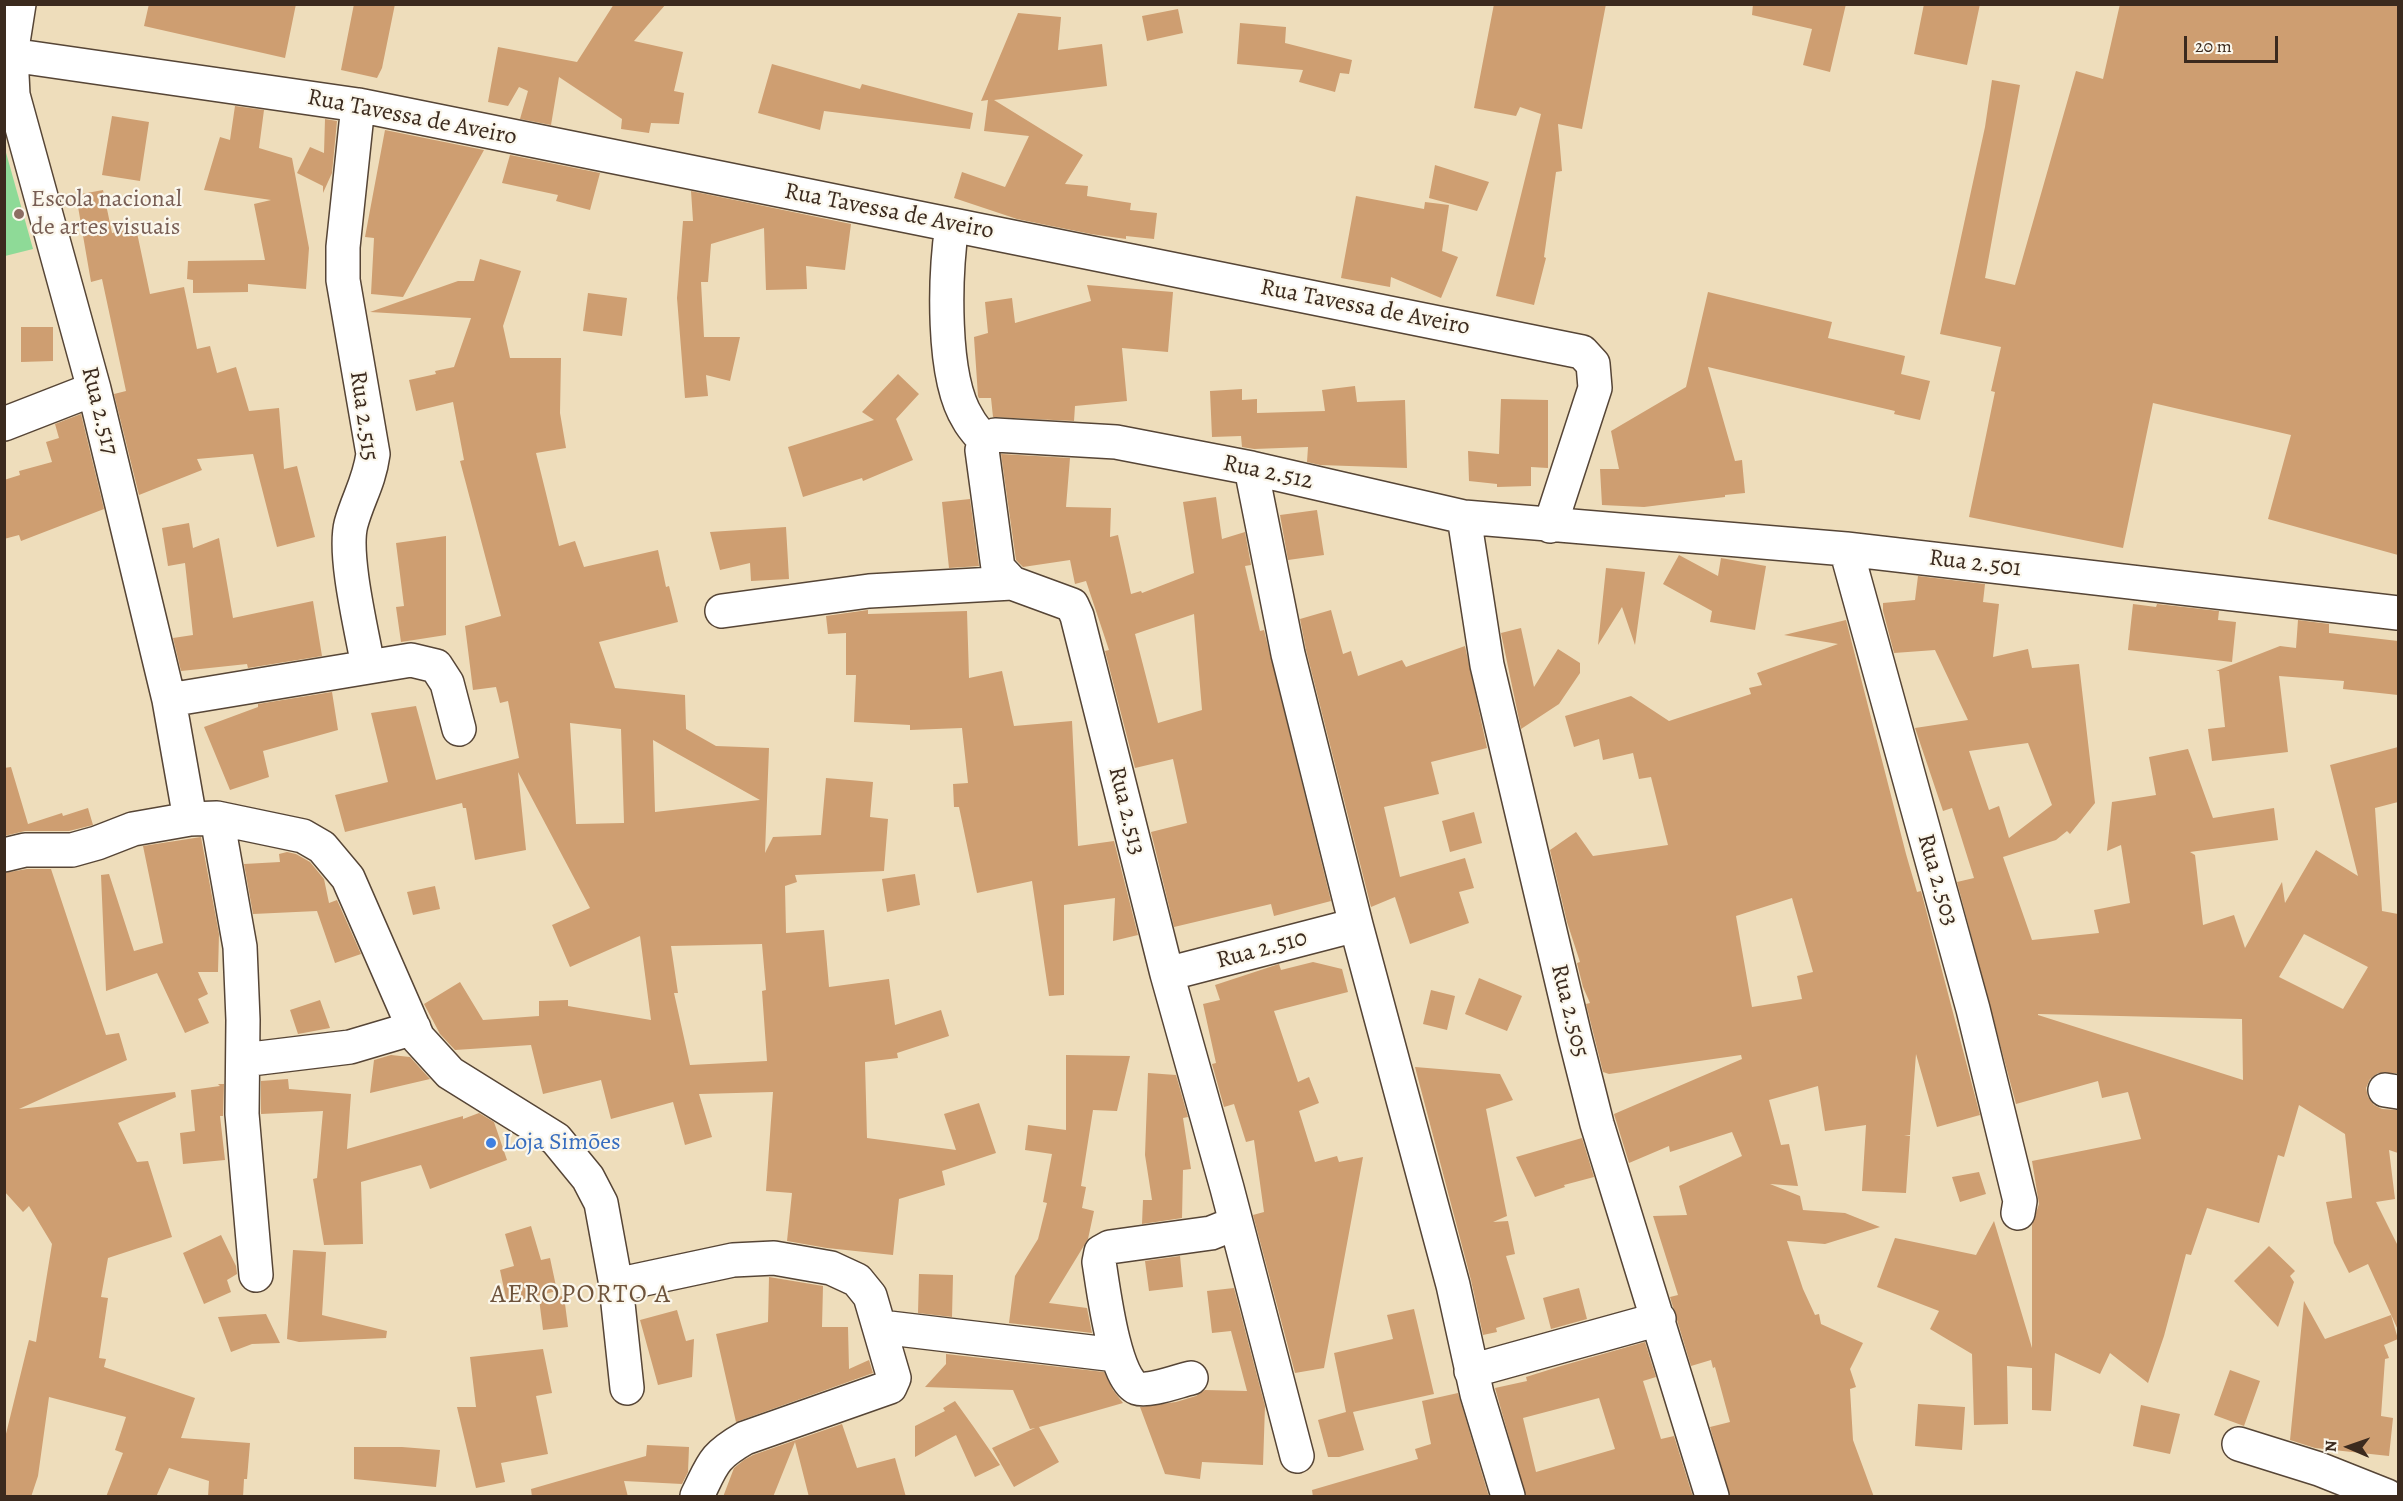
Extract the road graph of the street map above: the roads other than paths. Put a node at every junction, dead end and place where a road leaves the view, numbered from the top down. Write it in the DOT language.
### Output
graph roads {
  1 [pos="19,4"];
  2 [pos="11,55"];
  3 [pos="358,105"];
  4 [pos="952,225"];
  5 [pos="94,389"];
  6 [pos="4,424"];
  7 [pos="985,441"];
  8 [pos="1251,468"];
  9 [pos="1464,517"];
  10 [pos="1550,526"];
  11 [pos="1846,549"];
  12 [pos="1012,583"];
  13 [pos="722,611"];
  14 [pos="2398,614"];
  15 [pos="368,666"];
  16 [pos="169,699"];
  17 [pos="459,729"];
  18 [pos="203,819"];
  19 [pos="4,855"];
  20 [pos="1356,925"];
  21 [pos="1167,974"];
  22 [pos="414,1028"];
  23 [pos="243,1060"];
  24 [pos="2018,1213"];
  25 [pos="1236,1223"];
  26 [pos="256,1275"];
  27 [pos="616,1285"];
  28 [pos="1659,1319"];
  29 [pos="881,1327"];
  30 [pos="1116,1355"];
  31 [pos="1471,1371"];
  32 [pos="1191,1378"];
  33 [pos="627,1388"];
  34 [pos="2239,1444"];
  35 [pos="1297,1456"];
  36 [pos="697,1497"];
  37 [pos="1508,1497"];
  38 [pos="1712,1497"];
  39 [pos="2387,1497"];
  1 -- 2 [label="street, Rua 2.517"];
  2 -- 3 [label="street, Rua Tavessa de Aveiro"];
  2 -- 5 [label="street, Rua 2.517"];
  3 -- 4 [label="street, Rua Tavessa de Aveiro"];
  3 -- 15 [label="street, Rua 2.515"];
  4 -- 7 [label="street"];
  4 -- 10 [label="street, Rua Tavessa de Aveiro"];
  5 -- 6 [label="street"];
  5 -- 16 [label="street, Rua 2.517"];
  7 -- 8 [label="street, Rua 2.512"];
  7 -- 12 [label="street"];
  8 -- 9 [label="street, Rua 2.512"];
  8 -- 20 [label="street"];
  9 -- 10 [label="street, Rua 2.512"];
  9 -- 28 [label="street, Rua 2.505"];
  10 -- 11 [label="street, Rua 2.501"];
  11 -- 14 [label="street, Rua 2.501"];
  11 -- 24 [label="street, Rua 2.503"];
  12 -- 13 [label="street"];
  12 -- 21 [label="street, Rua 2.513"];
  15 -- 16 [label="street"];
  15 -- 17 [label="street"];
  16 -- 18 [label="street, Rua 2.517"];
  18 -- 19 [label="street"];
  18 -- 22 [label="street"];
  18 -- 23 [label="street, Rua 2.517"];
  20 -- 21 [label="street, Rua 2.510"];
  20 -- 31 [label="street"];
  21 -- 25 [label="street, Rua 2.513"];
  22 -- 23 [label="street"];
  22 -- 27 [label="street"];
  23 -- 26 [label="street, Rua 2.517"];
  25 -- 30 [label="street"];
  25 -- 35 [label="street, Rua 2.513"];
  27 -- 29 [label="street"];
  27 -- 33 [label="street"];
  28 -- 31 [label="street"];
  28 -- 38 [label="street, Rua 2.505"];
  29 -- 30 [label="street"];
  29 -- 36 [label="street"];
  30 -- 32 [label="street"];
  31 -- 37 [label="street"];
  34 -- 39 [label="street"];
}
